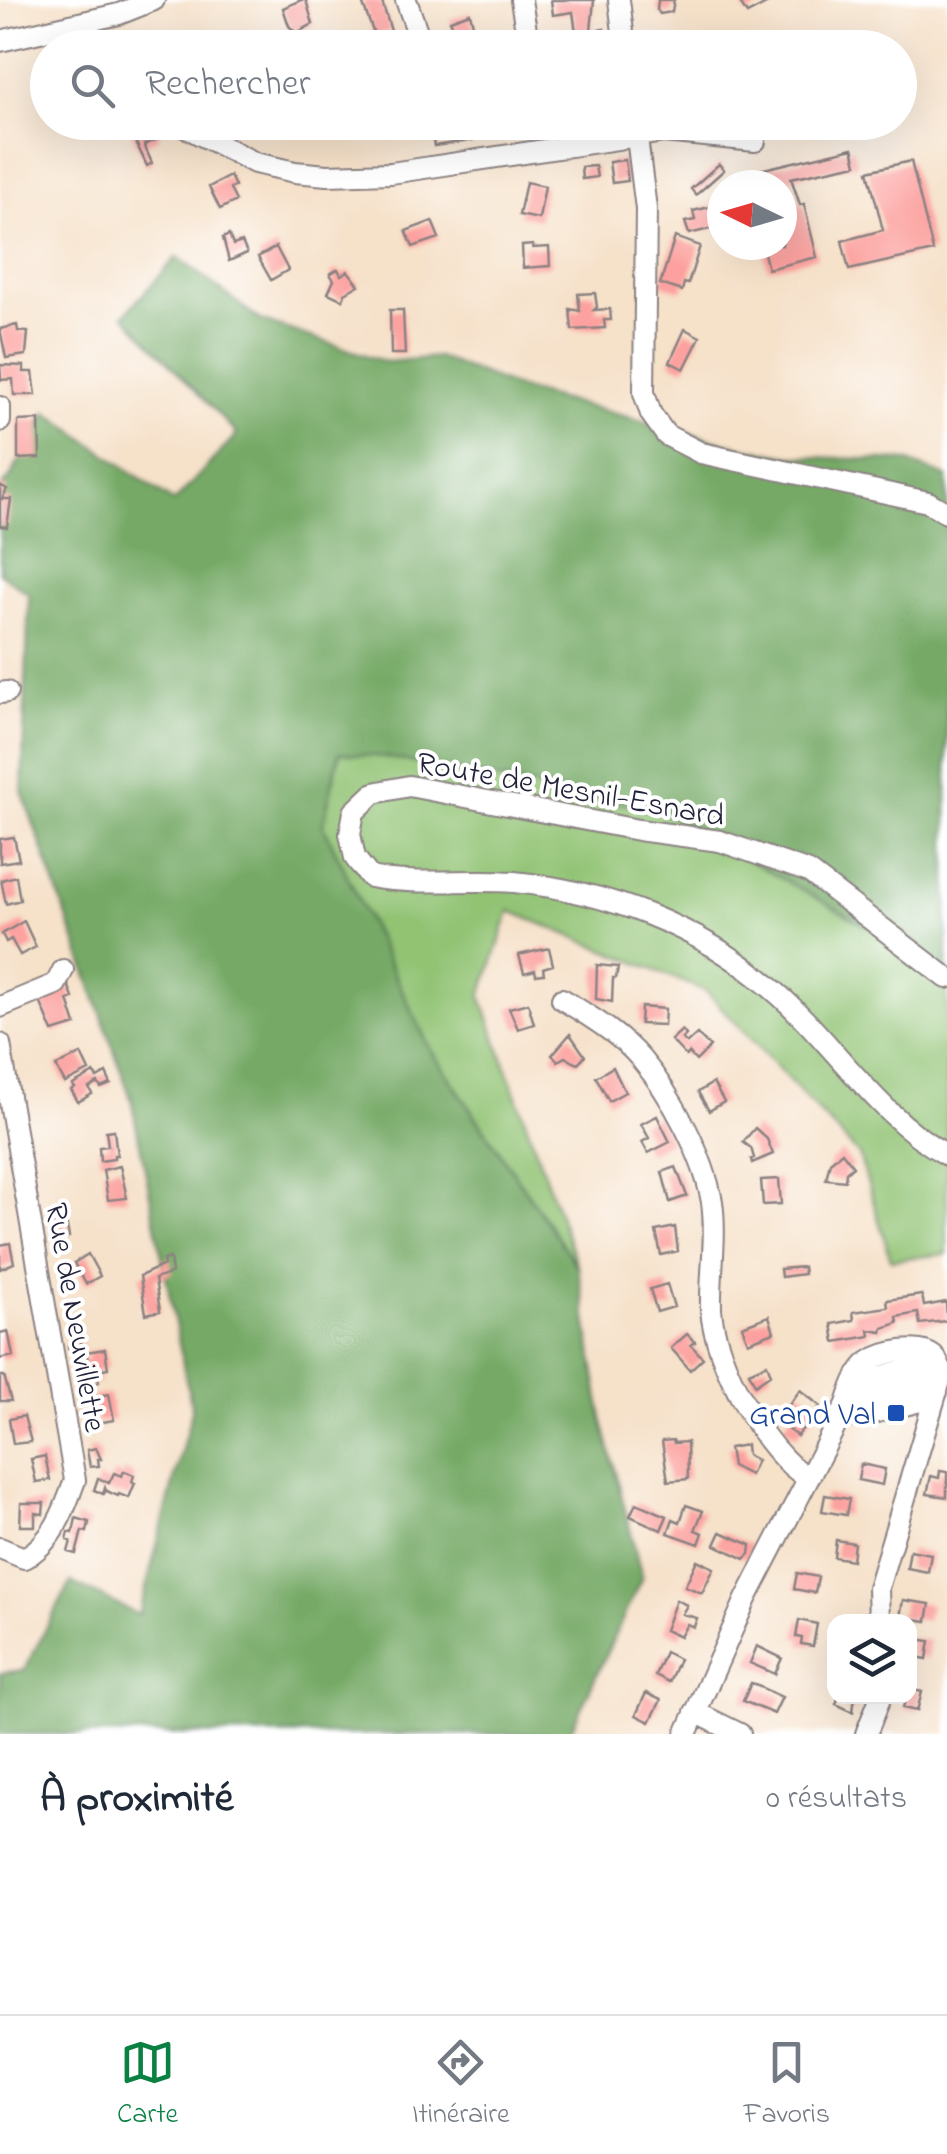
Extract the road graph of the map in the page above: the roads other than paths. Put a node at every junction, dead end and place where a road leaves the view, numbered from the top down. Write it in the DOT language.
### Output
graph roads {
  1 [pos="154,0"];
  2 [pos="406,0"];
  3 [pos="522,0"];
  4 [pos="618,0"];
  5 [pos="75,30"];
  6 [pos="417,30"];
  7 [pos="525,30"];
  8 [pos="622,30"];
  9 [pos="0,40"];
  10 [pos="30,40"];
  11 [pos="211,140"];
  12 [pos="579,140"];
  13 [pos="637,140"];
  14 [pos="724,140"];
  15 [pos="747,143"];
  16 [pos="0,407"];
  17 [pos="0,421"];
  18 [pos="947,513"];
  19 [pos="63,970"];
  20 [pos="947,978"];
  21 [pos="562,999"];
  22 [pos="0,1007"];
  23 [pos="0,1044"];
  24 [pos="947,1154"];
  25 [pos="942,1380"];
  26 [pos="836,1425"];
  27 [pos="808,1478"];
  28 [pos="0,1548"];
  29 [pos="879,1614"];
  30 [pos="878,1704"];
  31 [pos="695,1712"];
  32 [pos="686,1734"];
  33 [pos="740,1734"];
  34 [pos="866,1734"];
  1 -- 5 [label="street"];
  2 -- 6 [label="street"];
  3 -- 7 [label="street"];
  4 -- 8 [label="street"];
  9 -- 10 [label="street"];
  11 -- 12 [label="street"];
  13 -- 18 [label="street"];
  14 -- 15 [label="street"];
  16 -- 17 [label="street"];
  19 -- 22 [label="street"];
  20 -- 24 [label="street, Route de Mesnil-Esnard"];
  21 -- 27 [label="street"];
  23 -- 28 [label="street, Rue de Neuvillette"];
  25 -- 26 [label="street"];
  25 -- 26 [label="street"];
  25 -- 29 [label="street"];
  26 -- 27 [label="street"];
  27 -- 31 [label="street"];
  30 -- 34 [label="street"];
  31 -- 32 [label="street"];
  31 -- 33 [label="street"];
}
